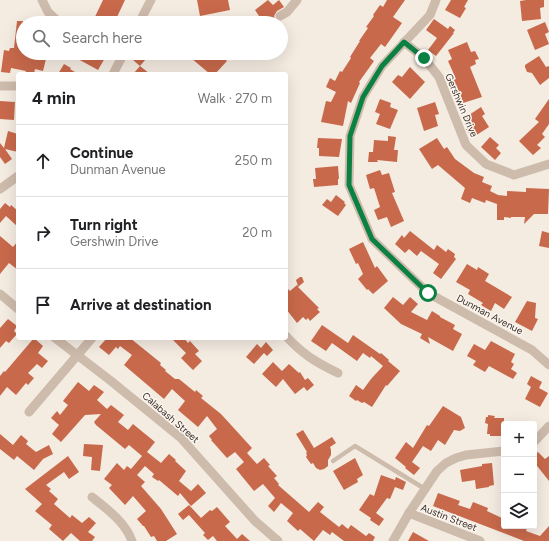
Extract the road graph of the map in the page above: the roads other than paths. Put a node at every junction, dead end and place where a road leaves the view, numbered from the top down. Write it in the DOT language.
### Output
graph roads {
  1 [pos="42,0"];
  2 [pos="151,0"];
  3 [pos="297,0"];
  4 [pos="436,0"];
  5 [pos="52,16"];
  6 [pos="143,16"];
  7 [pos="280,16"];
  8 [pos="404,42"];
  9 [pos="119,60"];
  10 [pos="114,72"];
  11 [pos="0,86"];
  12 [pos="16,86"];
  13 [pos="549,165"];
  14 [pos="16,177"];
  15 [pos="0,189"];
  16 [pos="0,294"];
  17 [pos="16,307"];
  18 [pos="288,338"];
  19 [pos="58,340"];
  20 [pos="90,340"];
  21 [pos="77,355"];
  22 [pos="549,365"];
  23 [pos="338,373"];
  24 [pos="28,412"];
  25 [pos="549,426"];
  26 [pos="537,439"];
  27 [pos="501,451"];
  28 [pos="332,461"];
  29 [pos="425,489"];
  30 [pos="92,496"];
  31 [pos="409,513"];
  32 [pos="276,540"];
  33 [pos="132,541"];
  34 [pos="393,541"];
  35 [pos="480,541"];
  1 -- 5 [label="street"];
  2 -- 6 [label="street"];
  3 -- 7 [label="street"];
  4 -- 8 [label="street, Dunman Avenue"];
  8 -- 13 [label="street, Gershwin Drive"];
  8 -- 22 [label="street, Dunman Avenue"];
  9 -- 10 [label="street"];
  11 -- 12 [label="street"];
  14 -- 15 [label="street"];
  16 -- 17 [label="street"];
  18 -- 23 [label="street"];
  19 -- 21 [label="street, Calabash Street"];
  20 -- 21 [label="street"];
  21 -- 24 [label="street"];
  21 -- 32 [label="street, Calabash Street"];
  25 -- 26 [label="street"];
  27 -- 29 [label="street"];
  28 -- 29 [label="lane"];
  29 -- 31 [label="street"];
  30 -- 33 [label="street"];
  31 -- 34 [label="street"];
  31 -- 35 [label="street, Austin Street"];
}
